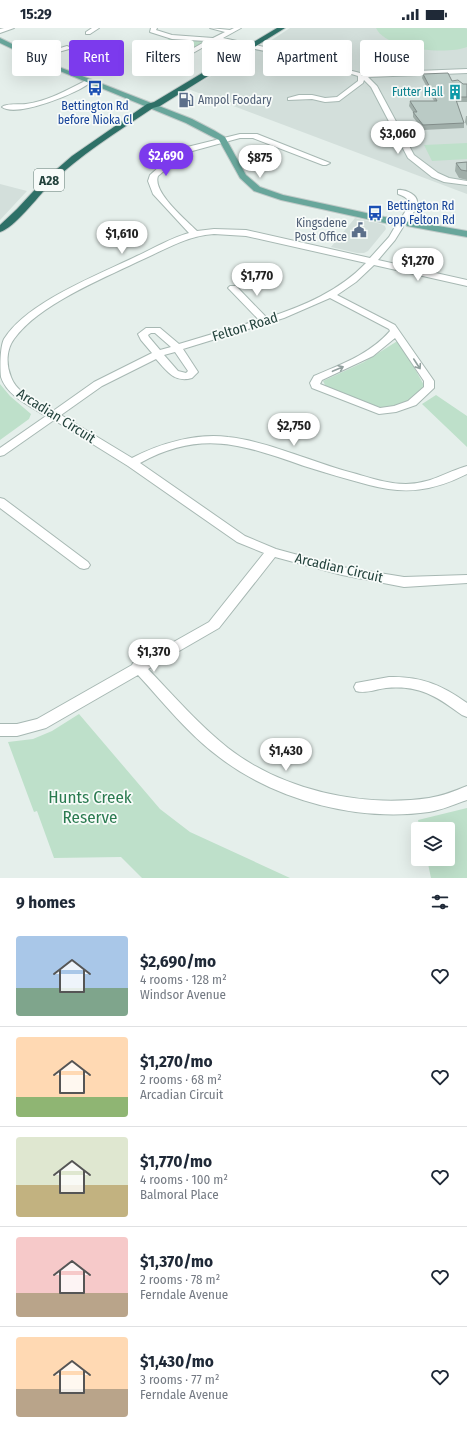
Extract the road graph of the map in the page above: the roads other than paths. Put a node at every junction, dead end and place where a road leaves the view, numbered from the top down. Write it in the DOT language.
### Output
graph roads {
  1 [pos="11,28"];
  2 [pos="96,28"];
  3 [pos="154,28"];
  4 [pos="213,28"];
  5 [pos="238,28"];
  6 [pos="276,28"];
  7 [pos="282,28"];
  8 [pos="0,31"];
  9 [pos="231,32"];
  10 [pos="88,33"];
  11 [pos="215,39"];
  12 [pos="0,40"];
  13 [pos="220,40"];
  14 [pos="255,42"];
  15 [pos="255,42"];
  16 [pos="12,46"];
  17 [pos="255,47"];
  18 [pos="66,48"];
  19 [pos="61,49"];
  20 [pos="194,51"];
  21 [pos="61,69"];
  22 [pos="467,71"];
  23 [pos="202,73"];
  24 [pos="424,73"];
  25 [pos="360,75"];
  26 [pos="362,76"];
  27 [pos="88,81"];
  28 [pos="290,99"];
  29 [pos="2,105"];
  30 [pos="150,106"];
  31 [pos="222,140"];
  32 [pos="326,163"];
  33 [pos="467,183"];
  34 [pos="401,192"];
  35 [pos="402,223"];
  36 [pos="0,230"];
  37 [pos="195,234"];
  38 [pos="467,234"];
  39 [pos="373,262"];
  40 [pos="467,283"];
  41 [pos="233,288"];
  42 [pos="331,295"];
  43 [pos="265,321"];
  44 [pos="394,332"];
  45 [pos="178,348"];
  46 [pos="158,354"];
  47 [pos="1,355"];
  48 [pos="52,416"];
  49 [pos="0,453"];
  50 [pos="132,463"];
  51 [pos="467,470"];
  52 [pos="0,502"];
  53 [pos="272,552"];
  54 [pos="84,564"];
  55 [pos="467,578"];
  56 [pos="138,667"];
  57 [pos="361,687"];
  58 [pos="467,711"];
  59 [pos="0,730"];
  60 [pos="467,793"];
  1 -- 8 [label="street"];
  2 -- 10 [label="street"];
  3 -- 11 [label="street"];
  4 -- 9 [label="street"];
  5 -- 9 [label="street"];
  6 -- 14 [label="highway, A28"];
  7 -- 15 [label="highway, A28"];
  9 -- 11 [label="street"];
  11 -- 13 [label="street"];
  11 -- 20 [label="street"];
  12 -- 16 [label="main road"];
  17 -- 25 [label="street"];
  18 -- 19 [label="street"];
  21 -- 27 [label="main road"];
  22 -- 24 [label="street"];
  23 -- 30 [label="highway, A28"];
  26 -- 28 [label="street"];
  26 -- 33 [label="street"];
  27 -- 29 [label="street"];
  27 -- 30 [label="main road"];
  30 -- 31 [label="main road"];
  30 -- 36 [label="highway, A28"];
  31 -- 32 [label="street"];
  31 -- 35 [label="main road"];
  31 -- 37 [label="street"];
  34 -- 35 [label="street, Felton Road"];
  35 -- 38 [label="main road"];
  35 -- 39 [label="street, Felton Road"];
  37 -- 39 [label="street, Arcadian Circuit"];
  37 -- 47 [label="street, Arcadian Circuit"];
  39 -- 40 [label="street, Arcadian Circuit"];
  39 -- 42 [label="street, Felton Road"];
  41 -- 43 [label="street"];
  42 -- 43 [label="street, Felton Road"];
  42 -- 44 [label="street"];
  43 -- 45 [label="street, Felton Road"];
  44 -- 44 [label="street, one-way"];
  45 -- 46 [label="street, Felton Road"];
  45 -- 46 [label="street"];
  45 -- 46 [label="street"];
  46 -- 48 [label="street, Felton Road"];
  47 -- 48 [label="street, Arcadian Circuit"];
  48 -- 49 [label="street, Felton Road"];
  48 -- 50 [label="street, Arcadian Circuit"];
  50 -- 51 [label="street"];
  50 -- 53 [label="street, Arcadian Circuit"];
  52 -- 54 [label="street"];
  53 -- 55 [label="street, Arcadian Circuit"];
  53 -- 56 [label="street"];
  56 -- 59 [label="street"];
  56 -- 60 [label="street"];
  57 -- 58 [label="street"];
}
